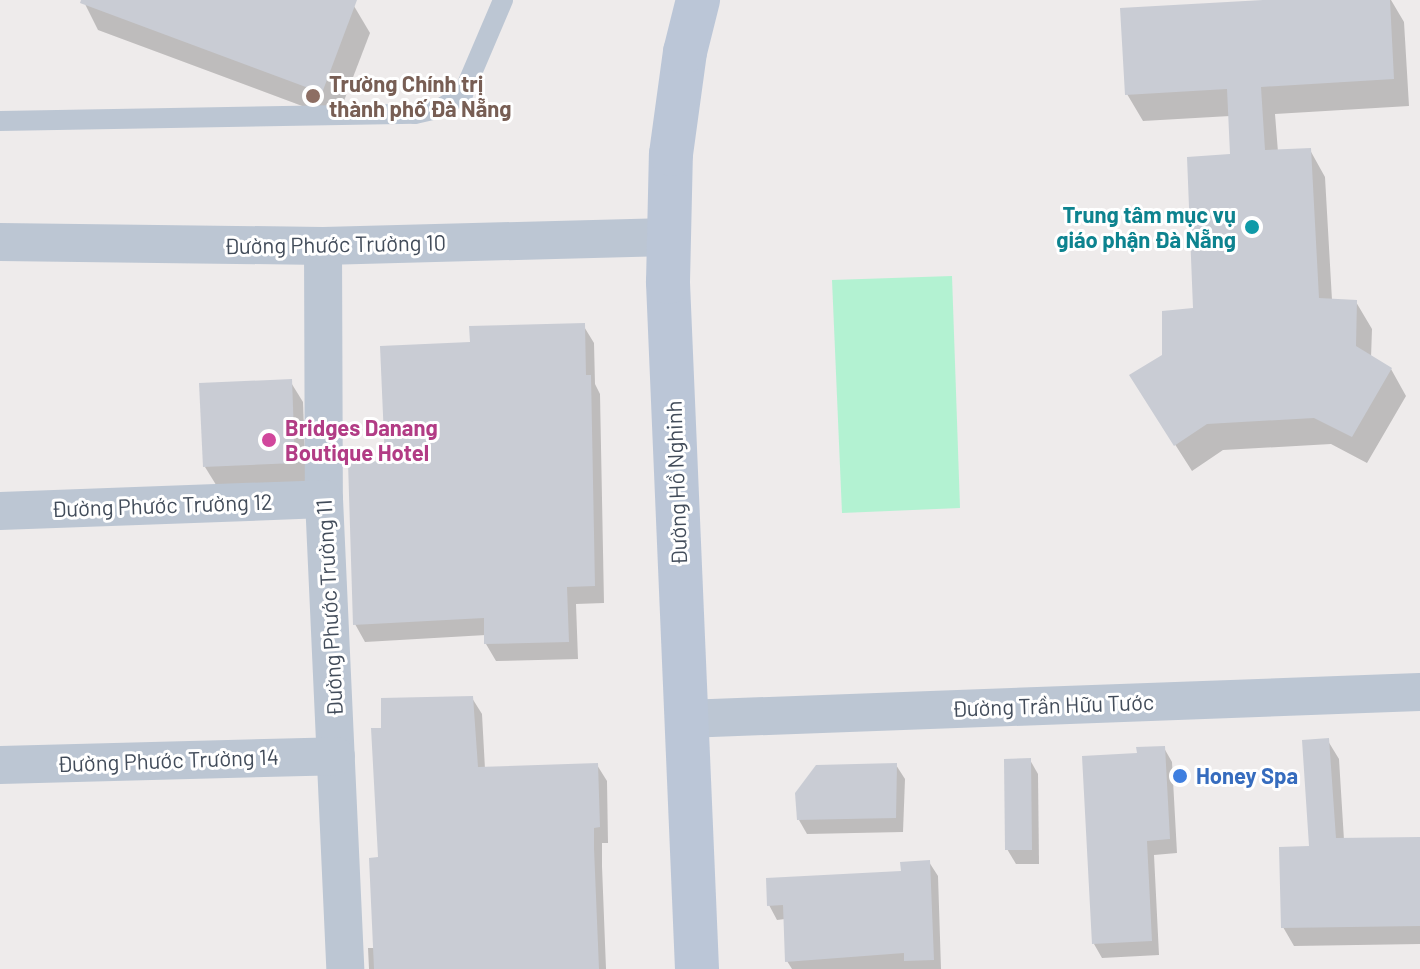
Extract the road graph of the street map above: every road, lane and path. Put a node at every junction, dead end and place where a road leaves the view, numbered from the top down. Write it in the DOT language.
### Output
graph roads {
  1 [pos="503,0"];
  2 [pos="698,0"];
  3 [pos="0,121"];
  4 [pos="669,237"];
  5 [pos="0,242"];
  6 [pos="323,246"];
  7 [pos="324,499"];
  8 [pos="0,511"];
  9 [pos="1420,692"];
  10 [pos="685,719"];
  11 [pos="336,756"];
  12 [pos="0,765"];
  13 [pos="345,969"];
  14 [pos="697,969"];
  1 -- 3 [label="lane"];
  2 -- 4 [label="street, Đường Hồ Nghinh"];
  4 -- 6 [label="street, Đường Phước Trường 10"];
  4 -- 10 [label="street, Đường Hồ Nghinh"];
  5 -- 6 [label="street, Đường Phước Trường 10"];
  6 -- 7 [label="street, Đường Phước Trường 11"];
  7 -- 8 [label="street, Đường Phước Trường 12"];
  7 -- 11 [label="street, Đường Phước Trường 11"];
  9 -- 10 [label="street, Đường Trần Hữu Tước"];
  10 -- 14 [label="street, Đường Hồ Nghinh"];
  11 -- 12 [label="street, Đường Phước Trường 14"];
  11 -- 13 [label="street, Đường Phước Trường 11"];
}
